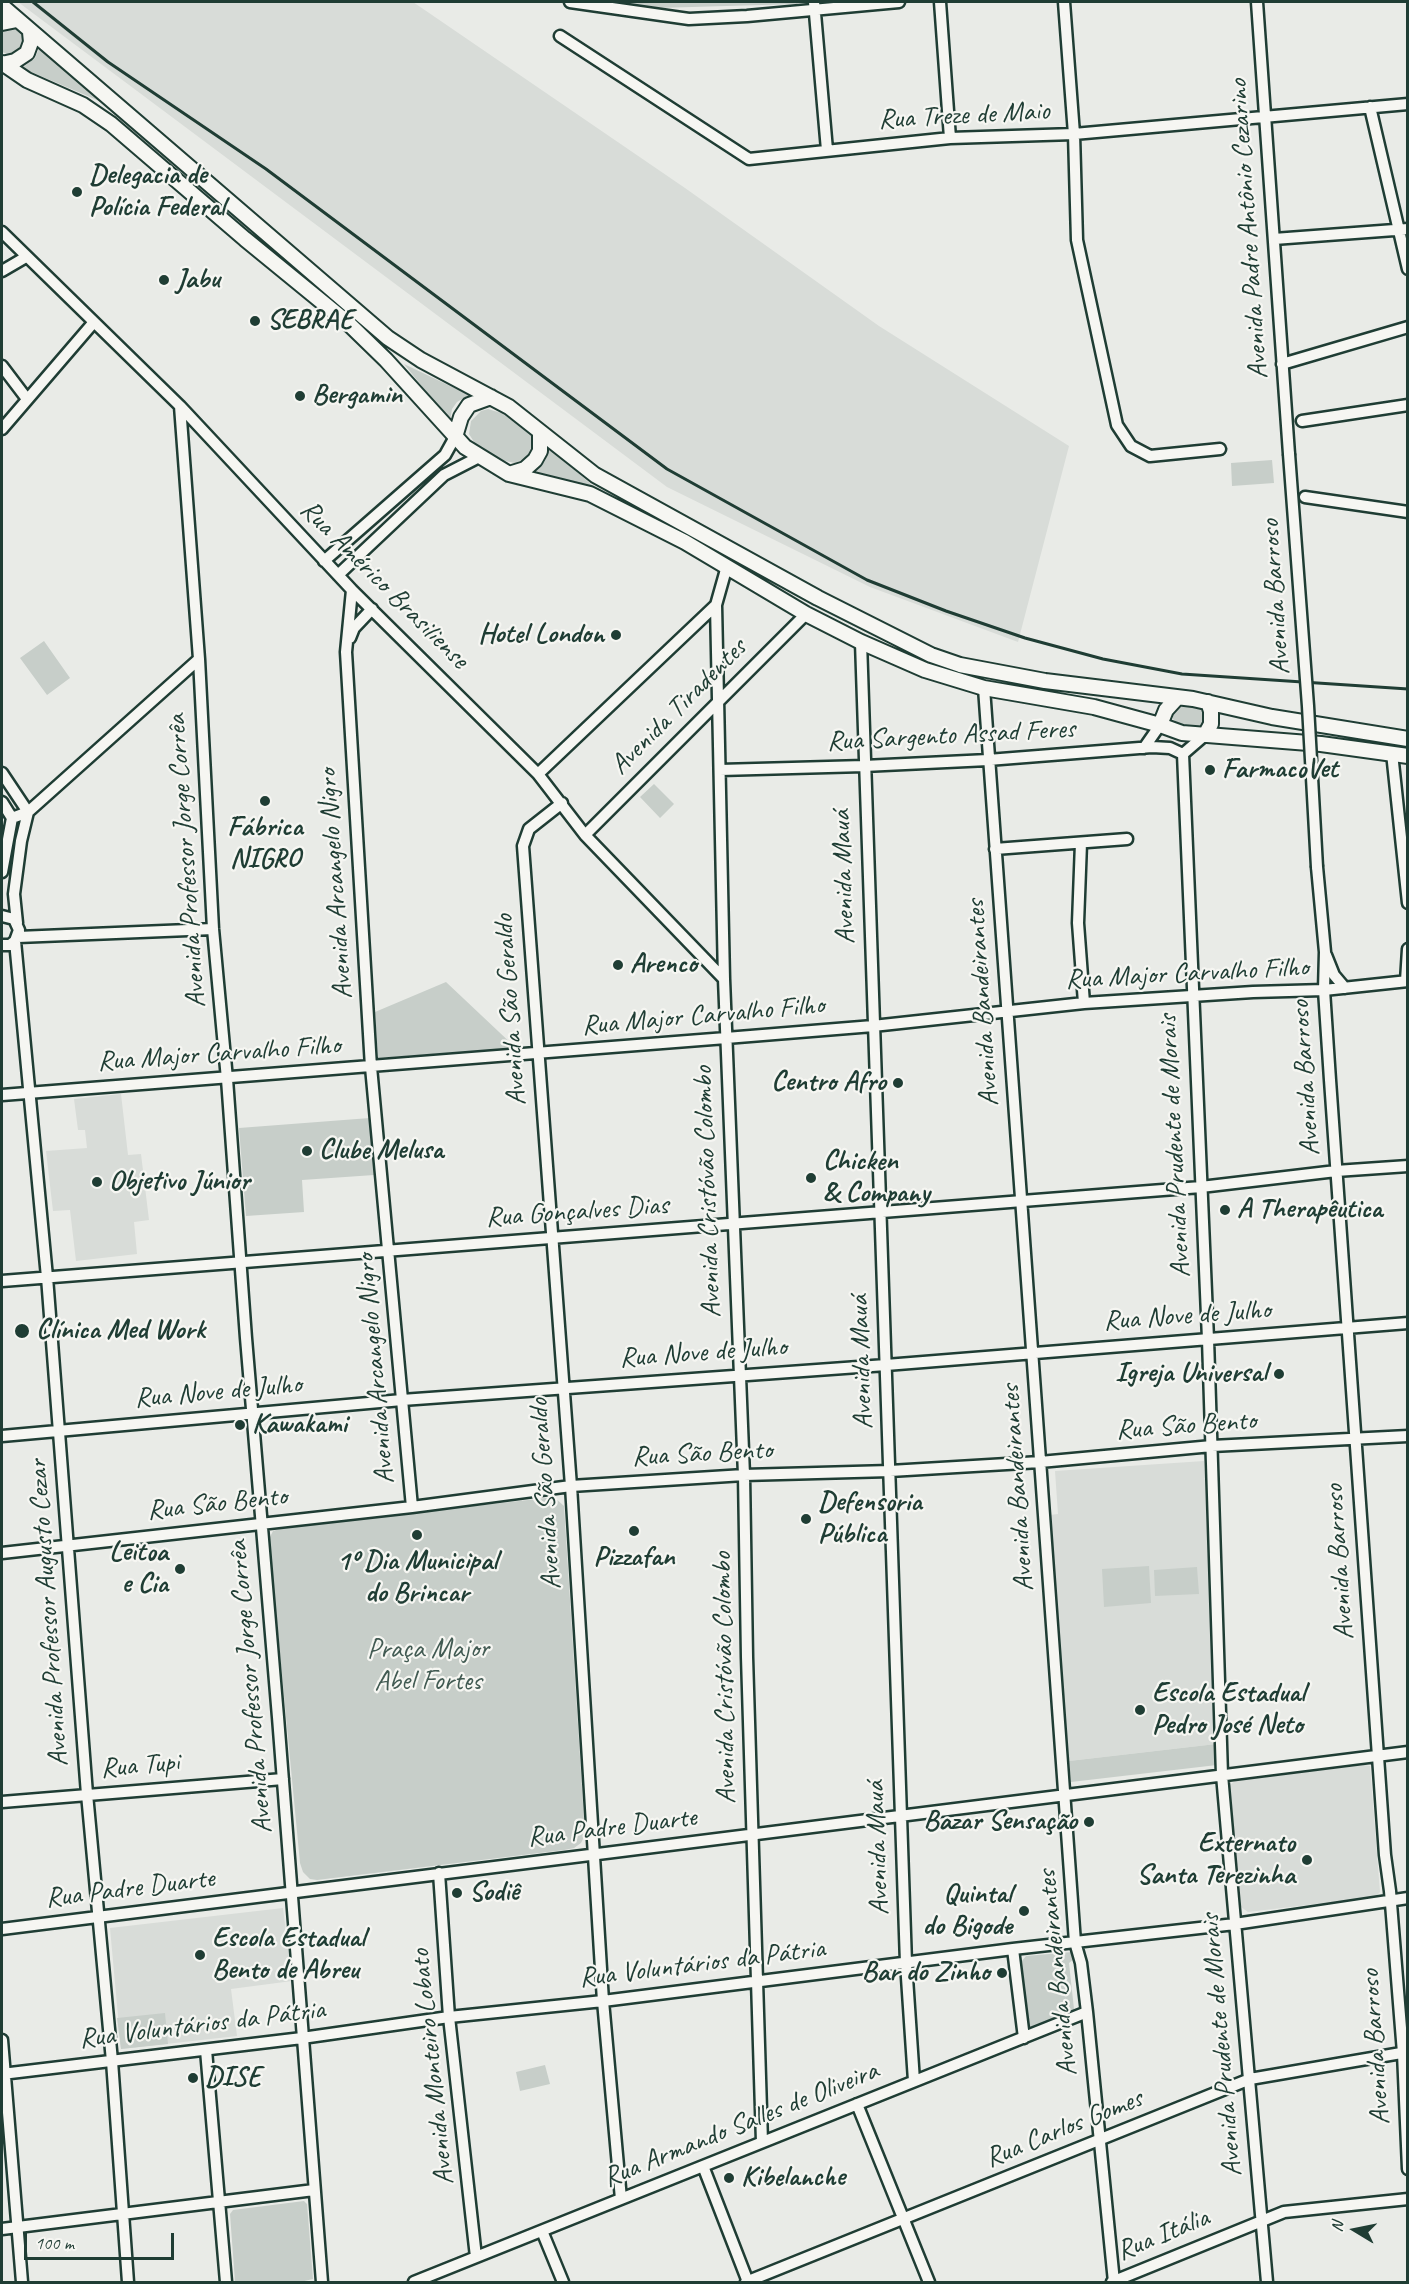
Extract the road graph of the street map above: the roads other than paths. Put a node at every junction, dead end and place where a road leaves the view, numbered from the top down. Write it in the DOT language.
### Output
graph roads {
  1 [pos="570,2"];
  2 [pos="899,2"];
  3 [pos="940,2"];
  4 [pos="1064,2"];
  5 [pos="1257,2"];
  6 [pos="2,6"];
  7 [pos="815,6"];
  8 [pos="17,20"];
  9 [pos="2,23"];
  10 [pos="30,32"];
  11 [pos="560,36"];
  12 [pos="2,64"];
  13 [pos="1407,104"];
  14 [pos="1370,107"];
  15 [pos="1265,116"];
  16 [pos="1074,134"];
  17 [pos="950,138"];
  18 [pos="827,150"];
  19 [pos="1403,229"];
  20 [pos="2,232"];
  21 [pos="1274,239"];
  22 [pos="26,257"];
  23 [pos="1407,269"];
  24 [pos="2,271"];
  25 [pos="94,322"];
  26 [pos="1407,327"];
  27 [pos="1282,364"];
  28 [pos="2,366"];
  29 [pos="491,396"];
  30 [pos="27,399"];
  31 [pos="1407,405"];
  32 [pos="180,406"];
  33 [pos="1302,421"];
  34 [pos="2,429"];
  35 [pos="540,433"];
  36 [pos="455,437"];
  37 [pos="1220,449"];
  38 [pos="1289,454"];
  39 [pos="479,457"];
  40 [pos="509,474"];
  41 [pos="1305,497"];
  42 [pos="388,506"];
  43 [pos="1407,512"];
  44 [pos="399,517"];
  45 [pos="324,561"];
  46 [pos="727,566"];
  47 [pos="338,575"];
  48 [pos="352,590"];
  49 [pos="716,605"];
  50 [pos="372,609"];
  51 [pos="806,614"];
  52 [pos="861,642"];
  53 [pos="346,652"];
  54 [pos="199,659"];
  55 [pos="984,688"];
  56 [pos="1177,698"];
  57 [pos="718,701"];
  58 [pos="1208,702"];
  59 [pos="1160,725"];
  60 [pos="1205,735"];
  61 [pos="1407,739"];
  62 [pos="1144,748"];
  63 [pos="1392,753"];
  64 [pos="1183,754"];
  65 [pos="1407,756"];
  66 [pos="988,760"];
  67 [pos="864,766"];
  68 [pos="720,770"];
  69 [pos="2,773"];
  70 [pos="538,774"];
  71 [pos="2,802"];
  72 [pos="562,803"];
  73 [pos="28,812"];
  74 [pos="12,818"];
  75 [pos="5,834"];
  76 [pos="585,835"];
  77 [pos="1127,839"];
  78 [pos="21,841"];
  79 [pos="1081,843"];
  80 [pos="995,849"];
  81 [pos="2,872"];
  82 [pos="1407,903"];
  83 [pos="2,916"];
  84 [pos="17,923"];
  85 [pos="213,929"];
  86 [pos="11,942"];
  87 [pos="1407,949"];
  88 [pos="1325,952"];
  89 [pos="2,953"];
  90 [pos="724,979"];
  91 [pos="1406,981"];
  92 [pos="1345,988"];
  93 [pos="1324,990"];
  94 [pos="1192,997"];
  95 [pos="1084,1003"];
  96 [pos="1008,1011"];
  97 [pos="873,1026"];
  98 [pos="726,1038"];
  99 [pos="538,1053"];
  100 [pos="371,1067"];
  101 [pos="227,1078"];
  102 [pos="31,1092"];
  103 [pos="2,1095"];
  104 [pos="1407,1166"];
  105 [pos="1336,1171"];
  106 [pos="1202,1187"];
  107 [pos="1021,1200"];
  108 [pos="881,1212"];
  109 [pos="734,1224"];
  110 [pos="551,1238"];
  111 [pos="389,1250"];
  112 [pos="240,1261"];
  113 [pos="47,1277"];
  114 [pos="2,1281"];
  115 [pos="1407,1323"];
  116 [pos="1347,1328"];
  117 [pos="1208,1339"];
  118 [pos="1032,1352"];
  119 [pos="886,1365"];
  120 [pos="739,1374"];
  121 [pos="563,1387"];
  122 [pos="402,1400"];
  123 [pos="252,1413"];
  124 [pos="59,1431"];
  125 [pos="2,1436"];
  126 [pos="1407,1436"];
  127 [pos="1355,1438"];
  128 [pos="1212,1446"];
  129 [pos="1040,1462"];
  130 [pos="890,1471"];
  131 [pos="744,1475"];
  132 [pos="571,1486"];
  133 [pos="412,1507"];
  134 [pos="262,1524"];
  135 [pos="69,1545"];
  136 [pos="2,1553"];
  137 [pos="1407,1752"];
  138 [pos="1378,1755"];
  139 [pos="1222,1775"];
  140 [pos="282,1779"];
  141 [pos="87,1794"];
  142 [pos="1065,1794"];
  143 [pos="2,1802"];
  144 [pos="901,1814"];
  145 [pos="753,1835"];
  146 [pos="594,1854"];
  147 [pos="440,1873"];
  148 [pos="292,1893"];
  149 [pos="1407,1898"];
  150 [pos="1390,1900"];
  151 [pos="99,1917"];
  152 [pos="1235,1924"];
  153 [pos="2,1929"];
  154 [pos="1076,1942"];
  155 [pos="1013,1949"];
  156 [pos="906,1963"];
  157 [pos="757,1982"];
  158 [pos="603,2001"];
  159 [pos="1087,2012"];
  160 [pos="449,2017"];
  161 [pos="302,2038"];
  162 [pos="1024,2038"];
  163 [pos="2,2040"];
  164 [pos="206,2050"];
  165 [pos="1405,2052"];
  166 [pos="112,2061"];
  167 [pos="3,2074"];
  168 [pos="1250,2079"];
  169 [pos="914,2081"];
  170 [pos="858,2104"];
  171 [pos="1101,2141"];
  172 [pos="762,2142"];
  173 [pos="703,2166"];
  174 [pos="1407,2169"];
  175 [pos="314,2190"];
  176 [pos="621,2199"];
  177 [pos="1407,2199"];
  178 [pos="219,2202"];
  179 [pos="123,2215"];
  180 [pos="903,2219"];
  181 [pos="1262,2221"];
  182 [pos="17,2227"];
  183 [pos="2,2229"];
  184 [pos="542,2232"];
  185 [pos="476,2257"];
  186 [pos="416,2282"];
  187 [pos="747,2282"];
  188 [pos="1113,2282"];
  189 [pos="22,2283"];
  190 [pos="128,2283"];
  191 [pos="225,2283"];
  192 [pos="322,2283"];
  193 [pos="563,2283"];
  194 [pos="929,2283"];
  195 [pos="1267,2283"];
  1 -- 7 [label="street"];
  2 -- 7 [label="street"];
  3 -- 17 [label="street"];
  4 -- 16 [label="street"];
  5 -- 15 [label="street, Avenida Padre Antônio Cezarino"];
  6 -- 8 [label="main road"];
  7 -- 18 [label="street"];
  8 -- 9 [label="main road"];
  8 -- 10 [label="main road"];
  10 -- 12 [label="main road"];
  10 -- 29 [label="main road"];
  11 -- 18 [label="street, Rua Treze de Maio"];
  12 -- 36 [label="main road"];
  13 -- 14 [label="street, Rua Treze de Maio"];
  14 -- 15 [label="street, Rua Treze de Maio"];
  14 -- 19 [label="street"];
  15 -- 16 [label="street, Rua Treze de Maio"];
  15 -- 21 [label="street, Avenida Padre Antônio Cezarino"];
  16 -- 17 [label="street, Rua Treze de Maio"];
  16 -- 37 [label="street"];
  17 -- 18 [label="street, Rua Treze de Maio"];
  19 -- 21 [label="street"];
  19 -- 23 [label="street"];
  20 -- 22 [label="street, Rua Américo Brasiliense"];
  21 -- 27 [label="street, Avenida Padre Antônio Cezarino"];
  22 -- 24 [label="street"];
  22 -- 25 [label="street, Rua Américo Brasiliense"];
  25 -- 30 [label="street"];
  25 -- 32 [label="street, Rua Américo Brasiliense"];
  26 -- 27 [label="street"];
  27 -- 38 [label="street, Avenida Padre Antônio Cezarino"];
  28 -- 30 [label="street"];
  29 -- 35 [label="main road"];
  29 -- 36 [label="main road"];
  30 -- 34 [label="street"];
  31 -- 33 [label="street"];
  32 -- 45 [label="street, Rua Américo Brasiliense"];
  32 -- 54 [label="street, Avenida Professor Jorge Corrêa"];
  35 -- 40 [label="main road"];
  35 -- 56 [label="main road"];
  36 -- 39 [label="main road"];
  36 -- 42 [label="street"];
  38 -- 88 [label="street, Avenida Barroso, bridge"];
  39 -- 40 [label="main road"];
  39 -- 44 [label="street"];
  40 -- 46 [label="main road"];
  41 -- 43 [label="street"];
  42 -- 44 [label="street"];
  42 -- 45 [label="street"];
  44 -- 47 [label="street"];
  45 -- 47 [label="street, Rua Américo Brasiliense"];
  46 -- 49 [label="street, Avenida Cristóvão Colombo"];
  46 -- 51 [label="main road"];
  47 -- 48 [label="street, Rua Américo Brasiliense"];
  48 -- 50 [label="street, Rua Américo Brasiliense"];
  48 -- 53 [label="street, Avenida Arcangelo Nigro"];
  49 -- 57 [label="street, Avenida Cristóvão Colombo"];
  49 -- 70 [label="street"];
  50 -- 53 [label="street, Avenida Arcangelo Nigro"];
  50 -- 70 [label="street, Rua Américo Brasiliense"];
  51 -- 52 [label="main road"];
  51 -- 57 [label="street, Avenida Tiradentes"];
  52 -- 55 [label="main road"];
  52 -- 67 [label="street, Avenida Mauá"];
  53 -- 100 [label="street, Avenida Arcangelo Nigro"];
  54 -- 73 [label="street"];
  54 -- 85 [label="street, Avenida Professor Jorge Corrêa"];
  55 -- 59 [label="main road"];
  55 -- 66 [label="street, Avenida Bandeirantes"];
  56 -- 58 [label="main road"];
  56 -- 59 [label="main road"];
  57 -- 68 [label="street, Avenida Cristóvão Colombo"];
  57 -- 76 [label="street, Avenida Tiradentes"];
  58 -- 60 [label="main road"];
  58 -- 61 [label="main road"];
  59 -- 60 [label="main road"];
  59 -- 62 [label="street"];
  60 -- 63 [label="main road"];
  60 -- 64 [label="street"];
  62 -- 64 [label="street, Rua Sargento Assad Feres"];
  62 -- 66 [label="street, Rua Sargento Assad Feres"];
  63 -- 65 [label="main road"];
  63 -- 82 [label="street"];
  64 -- 94 [label="street, Avenida Prudente de Morais"];
  66 -- 67 [label="street, Rua Sargento Assad Feres"];
  66 -- 80 [label="street, Avenida Bandeirantes"];
  67 -- 68 [label="street, Rua Sargento Assad Feres"];
  67 -- 97 [label="street, Avenida Mauá"];
  68 -- 90 [label="street, Avenida Cristóvão Colombo"];
  69 -- 73 [label="street"];
  70 -- 72 [label="street, Rua Américo Brasiliense"];
  71 -- 74 [label="street"];
  72 -- 76 [label="street, Rua Américo Brasiliense"];
  72 -- 99 [label="street, Avenida São Geraldo"];
  73 -- 74 [label="street"];
  73 -- 78 [label="street, Avenida Professor Augusto Cezar"];
  74 -- 75 [label="street"];
  75 -- 78 [label="street"];
  75 -- 81 [label="street"];
  76 -- 90 [label="street, Rua Américo Brasiliense"];
  77 -- 79 [label="street"];
  78 -- 84 [label="street, Avenida Professor Augusto Cezar"];
  79 -- 80 [label="street"];
  79 -- 95 [label="street"];
  80 -- 96 [label="street, Avenida Bandeirantes"];
  83 -- 84 [label="street"];
  84 -- 86 [label="street, Avenida Professor Augusto Cezar"];
  85 -- 86 [label="street"];
  85 -- 101 [label="street, Avenida Professor Jorge Corrêa"];
  86 -- 89 [label="street"];
  86 -- 102 [label="street, Avenida Professor Augusto Cezar"];
  87 -- 91 [label="street"];
  88 -- 92 [label="street, Avenida Barroso"];
  88 -- 93 [label="street, Avenida Barroso"];
  90 -- 98 [label="street, Avenida Cristóvão Colombo"];
  91 -- 92 [label="street, Rua Major Carvalho Filho"];
  92 -- 93 [label="street, Rua Major Carvalho Filho"];
  93 -- 94 [label="street, Rua Major Carvalho Filho"];
  93 -- 105 [label="street, Avenida Barroso"];
  94 -- 95 [label="street, Rua Major Carvalho Filho"];
  94 -- 106 [label="street, Avenida Prudente de Morais"];
  95 -- 96 [label="street, Rua Major Carvalho Filho"];
  96 -- 97 [label="street, Rua Major Carvalho Filho"];
  96 -- 107 [label="street, Avenida Bandeirantes"];
  97 -- 98 [label="street, Rua Major Carvalho Filho"];
  97 -- 108 [label="street, Avenida Mauá"];
  98 -- 99 [label="street, Rua Major Carvalho Filho"];
  98 -- 109 [label="street, Avenida Cristóvão Colombo"];
  99 -- 100 [label="street, Rua Major Carvalho Filho"];
  99 -- 110 [label="street, Avenida São Geraldo"];
  100 -- 101 [label="street, Rua Major Carvalho Filho"];
  100 -- 111 [label="street, Avenida Arcangelo Nigro"];
  101 -- 102 [label="street, Rua Major Carvalho Filho"];
  101 -- 112 [label="street, Avenida Professor Jorge Corrêa"];
  102 -- 103 [label="street, Rua Major Carvalho Filho"];
  102 -- 113 [label="street, Avenida Professor Augusto Cezar"];
  104 -- 105 [label="street, Rua Gonçalves Dias"];
  105 -- 106 [label="street, Rua Gonçalves Dias"];
  105 -- 116 [label="street, Avenida Barroso"];
  106 -- 107 [label="street, Rua Gonçalves Dias"];
  106 -- 117 [label="street, Avenida Prudente de Morais"];
  107 -- 108 [label="street, Rua Gonçalves Dias"];
  107 -- 118 [label="street, Avenida Bandeirantes"];
  108 -- 109 [label="street, Rua Gonçalves Dias"];
  108 -- 119 [label="street, Avenida Mauá"];
  109 -- 110 [label="street, Rua Gonçalves Dias"];
  109 -- 120 [label="street, Avenida Cristóvão Colombo"];
  110 -- 111 [label="street, Rua Gonçalves Dias"];
  110 -- 121 [label="street, Avenida São Geraldo"];
  111 -- 112 [label="street, Rua Gonçalves Dias"];
  111 -- 122 [label="street, Avenida Arcangelo Nigro"];
  112 -- 113 [label="street, Rua Gonçalves Dias"];
  112 -- 123 [label="street, Avenida Professor Jorge Corrêa"];
  113 -- 114 [label="street, Rua Gonçalves Dias"];
  113 -- 124 [label="street, Avenida Professor Augusto Cezar"];
  115 -- 116 [label="street, Rua Nove de Julho"];
  116 -- 117 [label="street, Rua Nove de Julho"];
  116 -- 127 [label="street, Avenida Barroso"];
  117 -- 118 [label="street, Rua Nove de Julho"];
  117 -- 128 [label="street, Avenida Prudente de Morais"];
  118 -- 119 [label="street, Rua Nove de Julho"];
  118 -- 129 [label="street, Avenida Bandeirantes"];
  119 -- 120 [label="street, Rua Nove de Julho"];
  119 -- 130 [label="street, Avenida Mauá"];
  120 -- 121 [label="street, Rua Nove de Julho"];
  120 -- 131 [label="street, Avenida Cristóvão Colombo"];
  121 -- 122 [label="street, Rua Nove de Julho"];
  121 -- 132 [label="street, Avenida São Geraldo"];
  122 -- 123 [label="street, Rua Nove de Julho"];
  122 -- 133 [label="street, Avenida Arcangelo Nigro"];
  123 -- 124 [label="street, Rua Nove de Julho"];
  123 -- 134 [label="street, Avenida Professor Jorge Corrêa"];
  124 -- 125 [label="street, Rua Nove de Julho"];
  124 -- 135 [label="street, Avenida Professor Augusto Cezar"];
  126 -- 127 [label="street, Rua São Bento"];
  127 -- 128 [label="street, Rua São Bento"];
  127 -- 138 [label="street, Avenida Barroso"];
  128 -- 129 [label="street, Rua São Bento"];
  128 -- 139 [label="street, Avenida Prudente de Morais"];
  129 -- 130 [label="street, Rua São Bento"];
  129 -- 142 [label="street, Avenida Bandeirantes"];
  130 -- 131 [label="street, Rua São Bento"];
  130 -- 144 [label="street, Avenida Mauá"];
  131 -- 132 [label="street, Rua São Bento"];
  131 -- 145 [label="street, Avenida Cristóvão Colombo"];
  132 -- 133 [label="street, Rua São Bento"];
  132 -- 146 [label="street, Avenida São Geraldo"];
  133 -- 134 [label="street, Rua São Bento"];
  134 -- 135 [label="street, Rua São Bento"];
  134 -- 140 [label="street, Avenida Professor Jorge Corrêa"];
  135 -- 136 [label="street, Rua São Bento"];
  135 -- 141 [label="street, Avenida Professor Augusto Cezar"];
  137 -- 138 [label="street, Rua Padre Duarte"];
  138 -- 139 [label="street, Rua Padre Duarte"];
  138 -- 150 [label="street, Avenida Barroso"];
  139 -- 142 [label="street, Rua Padre Duarte"];
  139 -- 152 [label="street, Avenida Prudente de Morais"];
  140 -- 141 [label="street, Rua Tupi"];
  140 -- 148 [label="street, Avenida Professor Jorge Corrêa"];
  141 -- 143 [label="street, Rua Tupi"];
  141 -- 151 [label="street, Avenida Professor Augusto Cezar"];
  142 -- 144 [label="street, Rua Padre Duarte"];
  142 -- 154 [label="street, Avenida Bandeirantes"];
  144 -- 145 [label="street, Rua Padre Duarte"];
  144 -- 156 [label="street, Avenida Mauá"];
  145 -- 146 [label="street, Rua Padre Duarte"];
  145 -- 157 [label="street, Avenida Cristóvão Colombo"];
  146 -- 147 [label="street, Rua Padre Duarte"];
  146 -- 158 [label="street, Avenida São Geraldo"];
  147 -- 148 [label="street, Rua Padre Duarte"];
  147 -- 160 [label="street, Avenida Monteiro Lobato"];
  148 -- 151 [label="street, Rua Padre Duarte"];
  148 -- 161 [label="street, Avenida Professor Jorge Corrêa"];
  149 -- 150 [label="street, Rua Voluntários da Pátria"];
  150 -- 152 [label="street, Rua Voluntários da Pátria"];
  150 -- 165 [label="street, Avenida Barroso"];
  151 -- 153 [label="street, Rua Padre Duarte"];
  151 -- 166 [label="street, Avenida Professor Augusto Cezar"];
  152 -- 154 [label="street, Rua Voluntários da Pátria"];
  152 -- 168 [label="street, Avenida Prudente de Morais"];
  154 -- 155 [label="street, Rua Voluntários da Pátria"];
  154 -- 159 [label="street, Avenida Bandeirantes"];
  155 -- 156 [label="street, Rua Voluntários da Pátria"];
  155 -- 162 [label="street"];
  156 -- 157 [label="street, Rua Voluntários da Pátria"];
  156 -- 169 [label="street, Avenida Mauá"];
  157 -- 158 [label="street, Rua Voluntários da Pátria"];
  157 -- 172 [label="street, Avenida Cristóvão Colombo"];
  158 -- 160 [label="street, Rua Voluntários da Pátria"];
  158 -- 176 [label="street, Avenida São Geraldo"];
  159 -- 162 [label="street, Rua Armando Salles de Oliveira"];
  159 -- 171 [label="street, Avenida Bandeirantes"];
  160 -- 161 [label="street, Rua Voluntários da Pátria"];
  160 -- 185 [label="street, Avenida Monteiro Lobato"];
  161 -- 164 [label="street, Rua Voluntários da Pátria"];
  161 -- 175 [label="street, Avenida Professor Jorge Corrêa"];
  162 -- 169 [label="street, Rua Armando Salles de Oliveira"];
  163 -- 167 [label="street"];
  164 -- 166 [label="street, Rua Voluntários da Pátria"];
  164 -- 178 [label="street"];
  165 -- 168 [label="street, Rua Carlos Gomes"];
  165 -- 174 [label="street, Avenida Barroso"];
  166 -- 167 [label="street, Rua Voluntários da Pátria"];
  166 -- 179 [label="street, Avenida Professor Augusto Cezar"];
  167 -- 182 [label="street"];
  168 -- 171 [label="street, Rua Carlos Gomes"];
  168 -- 181 [label="street, Avenida Prudente de Morais"];
  169 -- 170 [label="street, Rua Armando Salles de Oliveira"];
  170 -- 172 [label="street, Rua Armando Salles de Oliveira"];
  170 -- 180 [label="street"];
  171 -- 180 [label="street, Rua Carlos Gomes"];
  171 -- 188 [label="street, Avenida Bandeirantes"];
  172 -- 173 [label="street, Rua Armando Salles de Oliveira"];
  173 -- 176 [label="street, Rua Armando Salles de Oliveira"];
  173 -- 187 [label="street"];
  175 -- 178 [label="street"];
  175 -- 192 [label="street, Avenida Professor Jorge Corrêa"];
  176 -- 184 [label="street, Rua Armando Salles de Oliveira"];
  177 -- 181 [label="street, Rua Itália"];
  178 -- 179 [label="street"];
  178 -- 191 [label="street"];
  179 -- 182 [label="street"];
  179 -- 190 [label="street, Avenida Professor Augusto Cezar"];
  180 -- 187 [label="street, Rua Carlos Gomes"];
  180 -- 194 [label="street"];
  181 -- 188 [label="street, Rua Itália"];
  181 -- 195 [label="street, Avenida Prudente de Morais"];
  182 -- 183 [label="street"];
  182 -- 189 [label="street"];
  184 -- 185 [label="street, Rua Armando Salles de Oliveira"];
  184 -- 193 [label="street"];
  185 -- 186 [label="street, Rua Armando Salles de Oliveira"];
}
